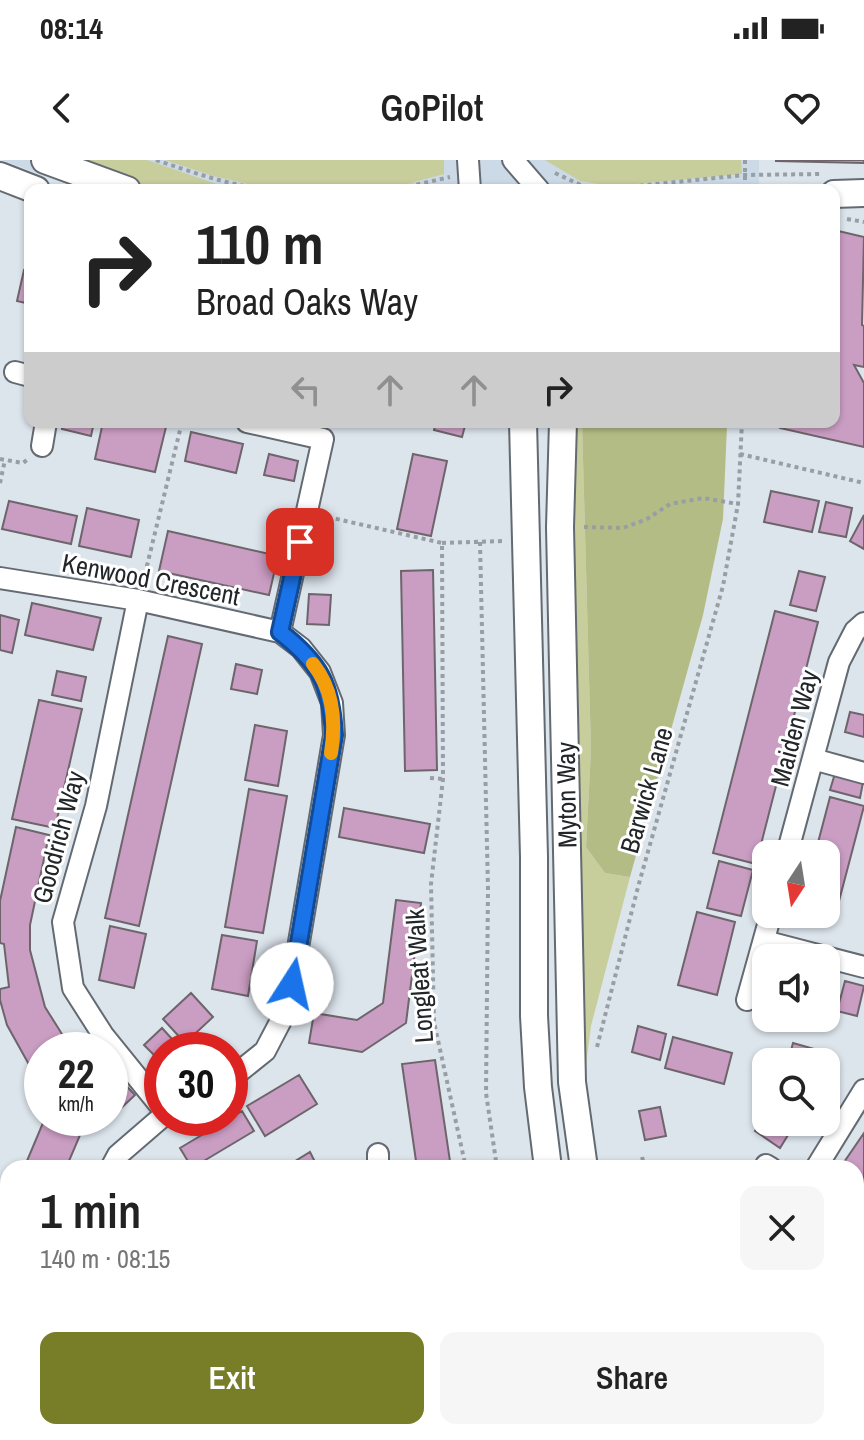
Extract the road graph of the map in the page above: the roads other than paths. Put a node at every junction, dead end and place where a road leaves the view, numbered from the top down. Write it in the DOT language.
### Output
graph roads {
  1 [pos="45,160"];
  2 [pos="468,160"];
  3 [pos="513,160"];
  4 [pos="0,176"];
  5 [pos="111,184"];
  6 [pos="470,184"];
  7 [pos="534,184"];
  8 [pos="24,185"];
  9 [pos="840,186"];
  10 [pos="864,193"];
  11 [pos="45,428"];
  12 [pos="274,428"];
  13 [pos="523,428"];
  14 [pos="563,428"];
  15 [pos="42,446"];
  16 [pos="0,578"];
  17 [pos="138,600"];
  18 [pos="864,623"];
  19 [pos="280,632"];
  20 [pos="813,759"];
  21 [pos="864,773"];
  22 [pos="791,840"];
  23 [pos="767,928"];
  24 [pos="764,941"];
  25 [pos="864,967"];
  26 [pos="747,1000"];
  27 [pos="248,1065"];
  28 [pos="144,1086"];
  29 [pos="864,1090"];
  30 [pos="144,1133"];
  31 [pos="115,1160"];
  32 [pos="547,1160"];
  33 [pos="583,1160"];
  34 [pos="821,1160"];
  1 -- 5 [label="street"];
  2 -- 6 [label="street"];
  3 -- 7 [label="street"];
  4 -- 8 [label="street"];
  9 -- 10 [label="street"];
  11 -- 15 [label="street"];
  12 -- 19 [label="street"];
  13 -- 32 [label="street, Myton Way"];
  14 -- 33 [label="street, Myton Way"];
  16 -- 17 [label="street, Kenwood Crescent"];
  17 -- 19 [label="street, Kenwood Crescent"];
  17 -- 28 [label="street, Goodrich Way"];
  18 -- 20 [label="street, Maiden Way"];
  19 -- 27 [label="street, Kenwood Crescent"];
  20 -- 21 [label="street"];
  20 -- 22 [label="street, Maiden Way"];
  23 -- 24 [label="street"];
  24 -- 25 [label="street"];
  24 -- 26 [label="street"];
  29 -- 34 [label="street"];
  30 -- 31 [label="street"];
}
